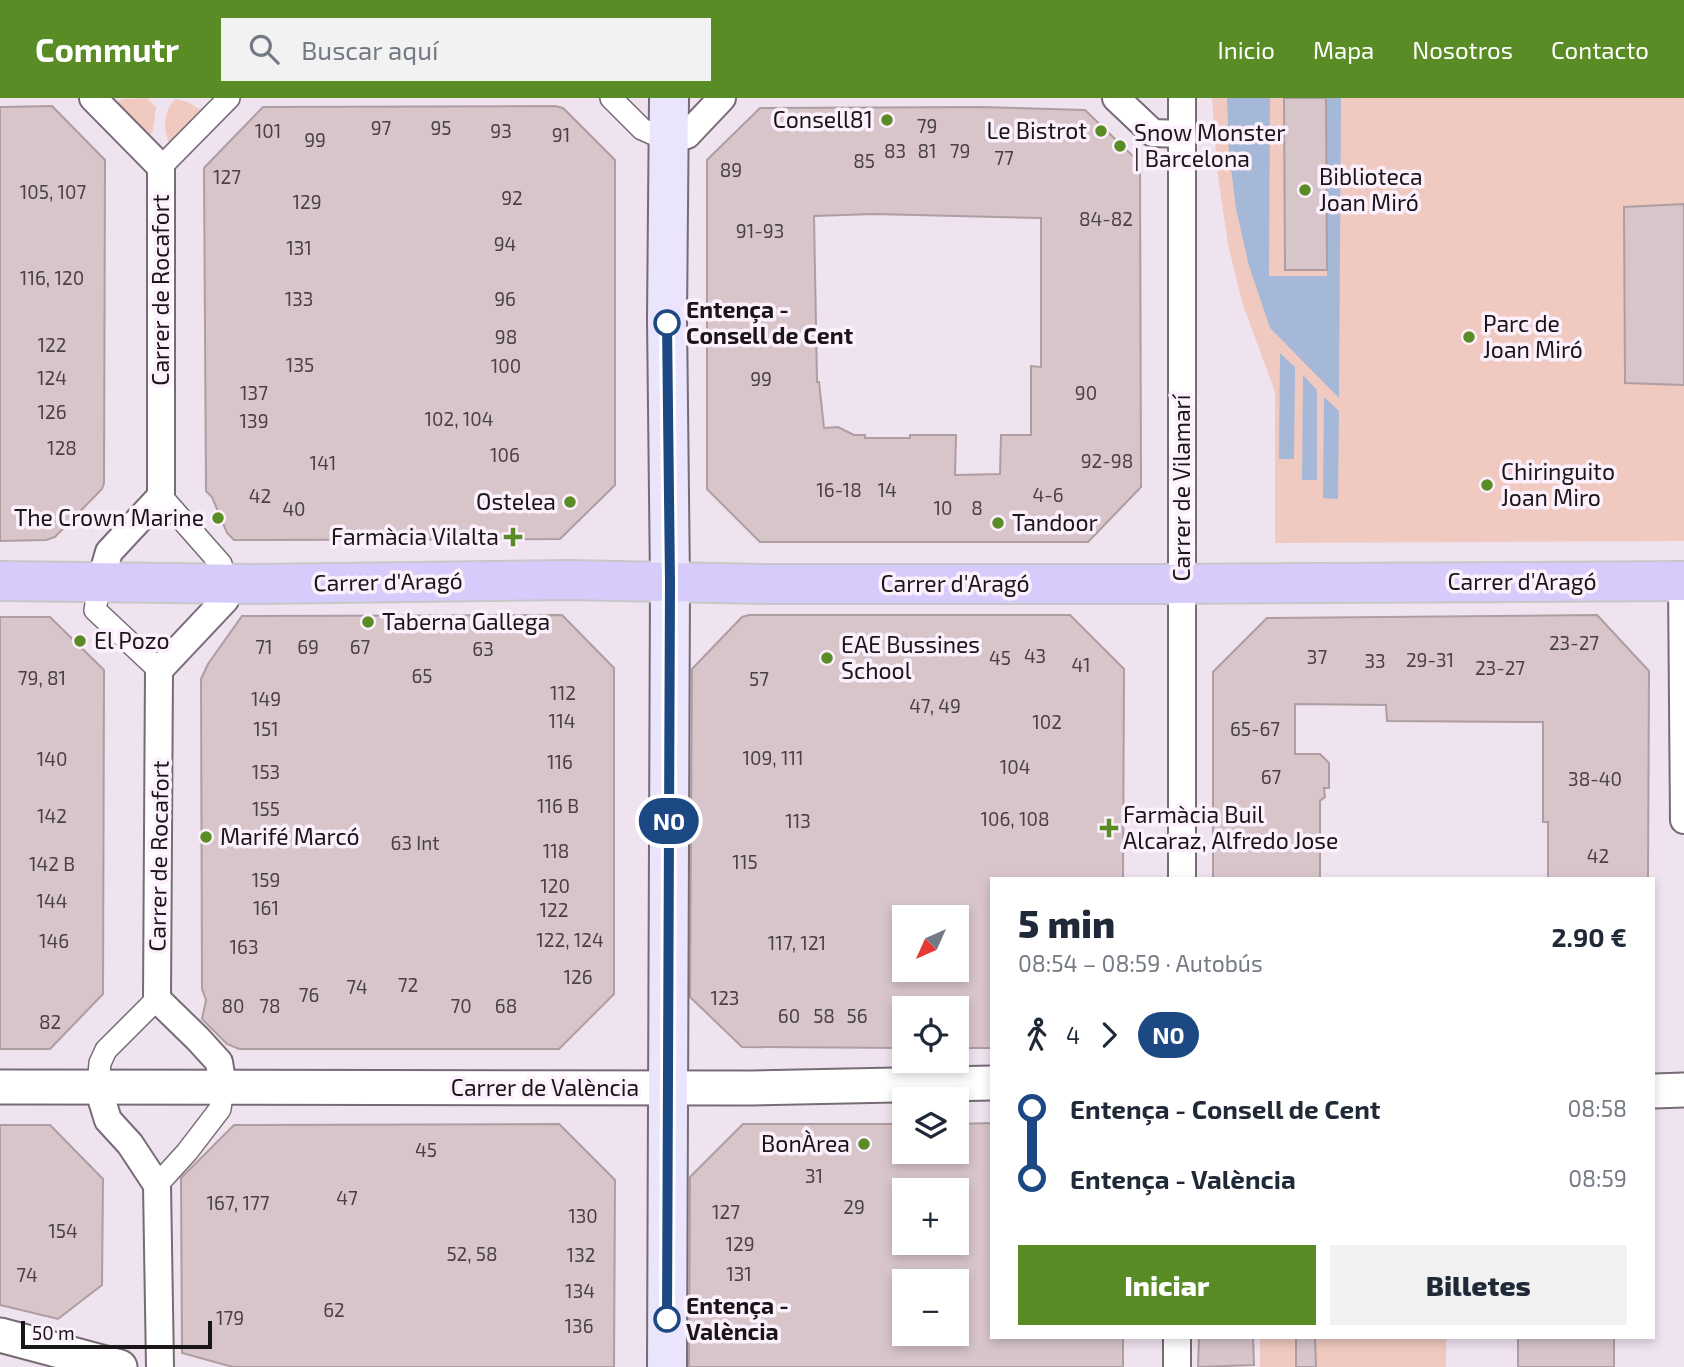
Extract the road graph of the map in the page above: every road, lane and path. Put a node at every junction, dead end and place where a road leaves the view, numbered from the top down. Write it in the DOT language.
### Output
graph roads {
  1 [pos="229,98"];
  2 [pos="611,98"];
  3 [pos="669,98"];
  4 [pos="722,98"];
  5 [pos="1116,98"];
  6 [pos="1182,98"];
  7 [pos="98,103"];
  8 [pos="682,134"];
  9 [pos="1182,134"];
  10 [pos="161,167"];
  11 [pos="161,496"];
  12 [pos="0,581"];
  13 [pos="1683,581"];
  14 [pos="670,582"];
  15 [pos="100,583"];
  16 [pos="225,583"];
  17 [pos="1182,584"];
  18 [pos="159,670"];
  19 [pos="1684,821"];
  20 [pos="1182,877"];
  21 [pos="157,999"];
  22 [pos="990,1083"];
  23 [pos="0,1087"];
  24 [pos="223,1087"];
  25 [pos="98,1088"];
  26 [pos="668,1088"];
  27 [pos="1684,1090"];
  28 [pos="1655,1091"];
  29 [pos="157,1185"];
  30 [pos="0,1335"];
  31 [pos="1177,1339"];
  32 [pos="120,1367"];
  33 [pos="160,1367"];
  34 [pos="667,1367"];
  35 [pos="1177,1367"];
  1 -- 10 [label="street"];
  2 -- 8 [label="street"];
  3 -- 8 [label="main road"];
  4 -- 8 [label="street"];
  5 -- 9 [label="street"];
  6 -- 9 [label="street, Carrer de Vilamarí"];
  7 -- 10 [label="street, Carrer de Rocafort"];
  8 -- 14 [label="main road"];
  9 -- 17 [label="street, Carrer de Vilamarí"];
  10 -- 11 [label="street, Carrer de Rocafort"];
  11 -- 15 [label="street"];
  11 -- 16 [label="street"];
  12 -- 15 [label="main road, Carrer d'Aragó"];
  13 -- 17 [label="main road, Carrer d'Aragó"];
  13 -- 19 [label="street"];
  14 -- 16 [label="main road, Carrer d'Aragó"];
  14 -- 17 [label="main road, Carrer d'Aragó"];
  14 -- 26 [label="main road"];
  15 -- 16 [label="main road, Carrer d'Aragó"];
  15 -- 18 [label="street"];
  16 -- 18 [label="street"];
  17 -- 20 [label="street, Carrer de Vilamarí"];
  18 -- 21 [label="street, Carrer de Rocafort"];
  21 -- 24 [label="street"];
  21 -- 25 [label="street"];
  22 -- 26 [label="street, Carrer de València"];
  23 -- 25 [label="street, Carrer de València"];
  24 -- 25 [label="street, Carrer de València"];
  24 -- 26 [label="street, Carrer de València"];
  24 -- 29 [label="street"];
  25 -- 29 [label="street"];
  26 -- 34 [label="main road"];
  27 -- 28 [label="street"];
  29 -- 33 [label="street"];
  30 -- 32 [label="street"];
  31 -- 35 [label="street"];
}
